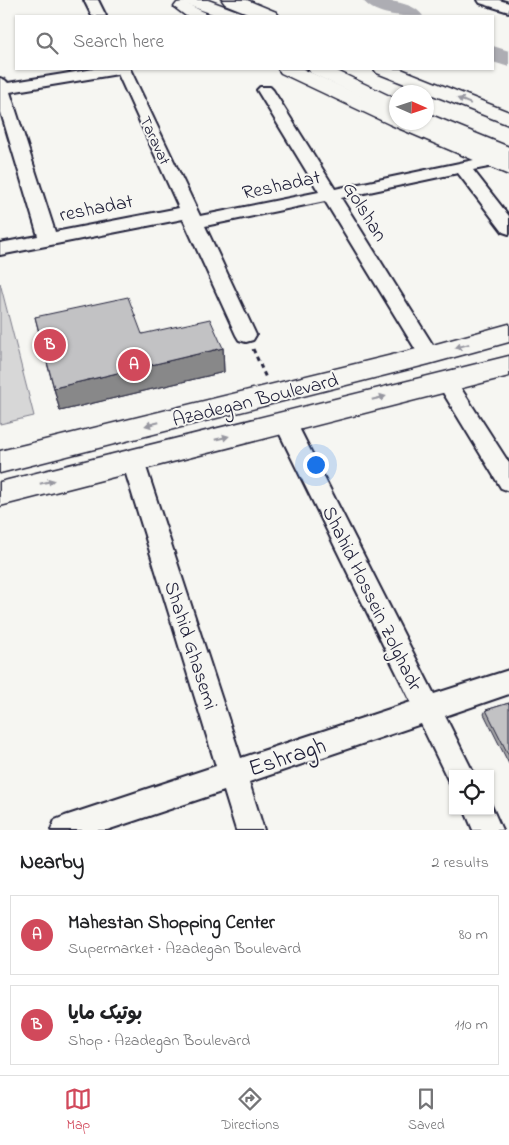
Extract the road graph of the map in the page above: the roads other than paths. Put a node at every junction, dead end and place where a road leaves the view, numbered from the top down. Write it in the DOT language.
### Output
graph roads {
  1 [pos="91,0"];
  2 [pos="230,0"];
  3 [pos="485,0"];
  4 [pos="186,6"];
  5 [pos="509,8"];
  6 [pos="98,15"];
  7 [pos="204,15"];
  8 [pos="229,15"];
  9 [pos="268,15"];
  10 [pos="112,70"];
  11 [pos="123,70"];
  12 [pos="290,70"];
  13 [pos="320,70"];
  14 [pos="350,70"];
  15 [pos="386,70"];
  16 [pos="1,87"];
  17 [pos="389,88"];
  18 [pos="265,90"];
  19 [pos="389,103"];
  20 [pos="434,109"];
  21 [pos="389,117"];
  22 [pos="509,119"];
  23 [pos="434,123"];
  24 [pos="424,130"];
  25 [pos="509,141"];
  26 [pos="504,161"];
  27 [pos="462,168"];
  28 [pos="330,195"];
  29 [pos="192,218"];
  30 [pos="509,228"];
  31 [pos="48,240"];
  32 [pos="0,249"];
  33 [pos="509,333"];
  34 [pos="246,335"];
  35 [pos="429,355"];
  36 [pos="509,366"];
  37 [pos="446,382"];
  38 [pos="285,422"];
  39 [pos="133,461"];
  40 [pos="0,462"];
  41 [pos="509,482"];
  42 [pos="0,494"];
  43 [pos="509,682"];
  44 [pos="428,709"];
  45 [pos="458,770"];
  46 [pos="232,774"];
  47 [pos="481,815"];
  48 [pos="65,830"];
  49 [pos="250,830"];
  50 [pos="488,830"];
  1 -- 6 [label="street"];
  2 -- 9 [label="main road"];
  3 -- 5 [label="street"];
  4 -- 7 [label="main road"];
  4 -- 8 [label="main road"];
  10 -- 16 [label="street"];
  11 -- 29 [label="street, Taravat"];
  12 -- 21 [label="main road"];
  13 -- 19 [label="main road"];
  14 -- 17 [label="main road"];
  22 -- 15 [label="main road, one-way"];
  16 -- 31 [label="street"];
  18 -- 28 [label="street, Golshan"];
  20 -- 25 [label="main road"];
  23 -- 26 [label="main road"];
  24 -- 26 [label="main road"];
  26 -- 27 [label="street, Reshadat"];
  27 -- 28 [label="street, Reshadat"];
  27 -- 30 [label="street"];
  28 -- 29 [label="street, Reshadat"];
  28 -- 35 [label="street, Golshan"];
  29 -- 31 [label="street, reshadat"];
  29 -- 34 [label="street, Taravat"];
  31 -- 32 [label="street, reshadat"];
  33 -- 35 [label="main road, Azadegan Boulevard, one-way"];
  35 -- 40 [label="main road, Azadegan Boulevard, one-way"];
  36 -- 37 [label="main road, Azadegan Boulevard"];
  38 -- 37 [label="main road, Azadegan Boulevard, one-way"];
  37 -- 41 [label="street"];
  39 -- 38 [label="main road, Azadegan Boulevard, one-way"];
  38 -- 44 [label="street, Shahid Hossein Zolghadr"];
  42 -- 39 [label="main road, Azadegan Boulevard, one-way"];
  39 -- 46 [label="street, Shahid Ghasemi"];
  43 -- 44 [label="street, Eshragh"];
  44 -- 45 [label="street, Shahid Hossein Zolghadr"];
  44 -- 46 [label="street, Eshragh"];
  46 -- 48 [label="street, Eshragh"];
  46 -- 49 [label="street, Shahid Ghasemi"];
  47 -- 50 [label="street"];
}
